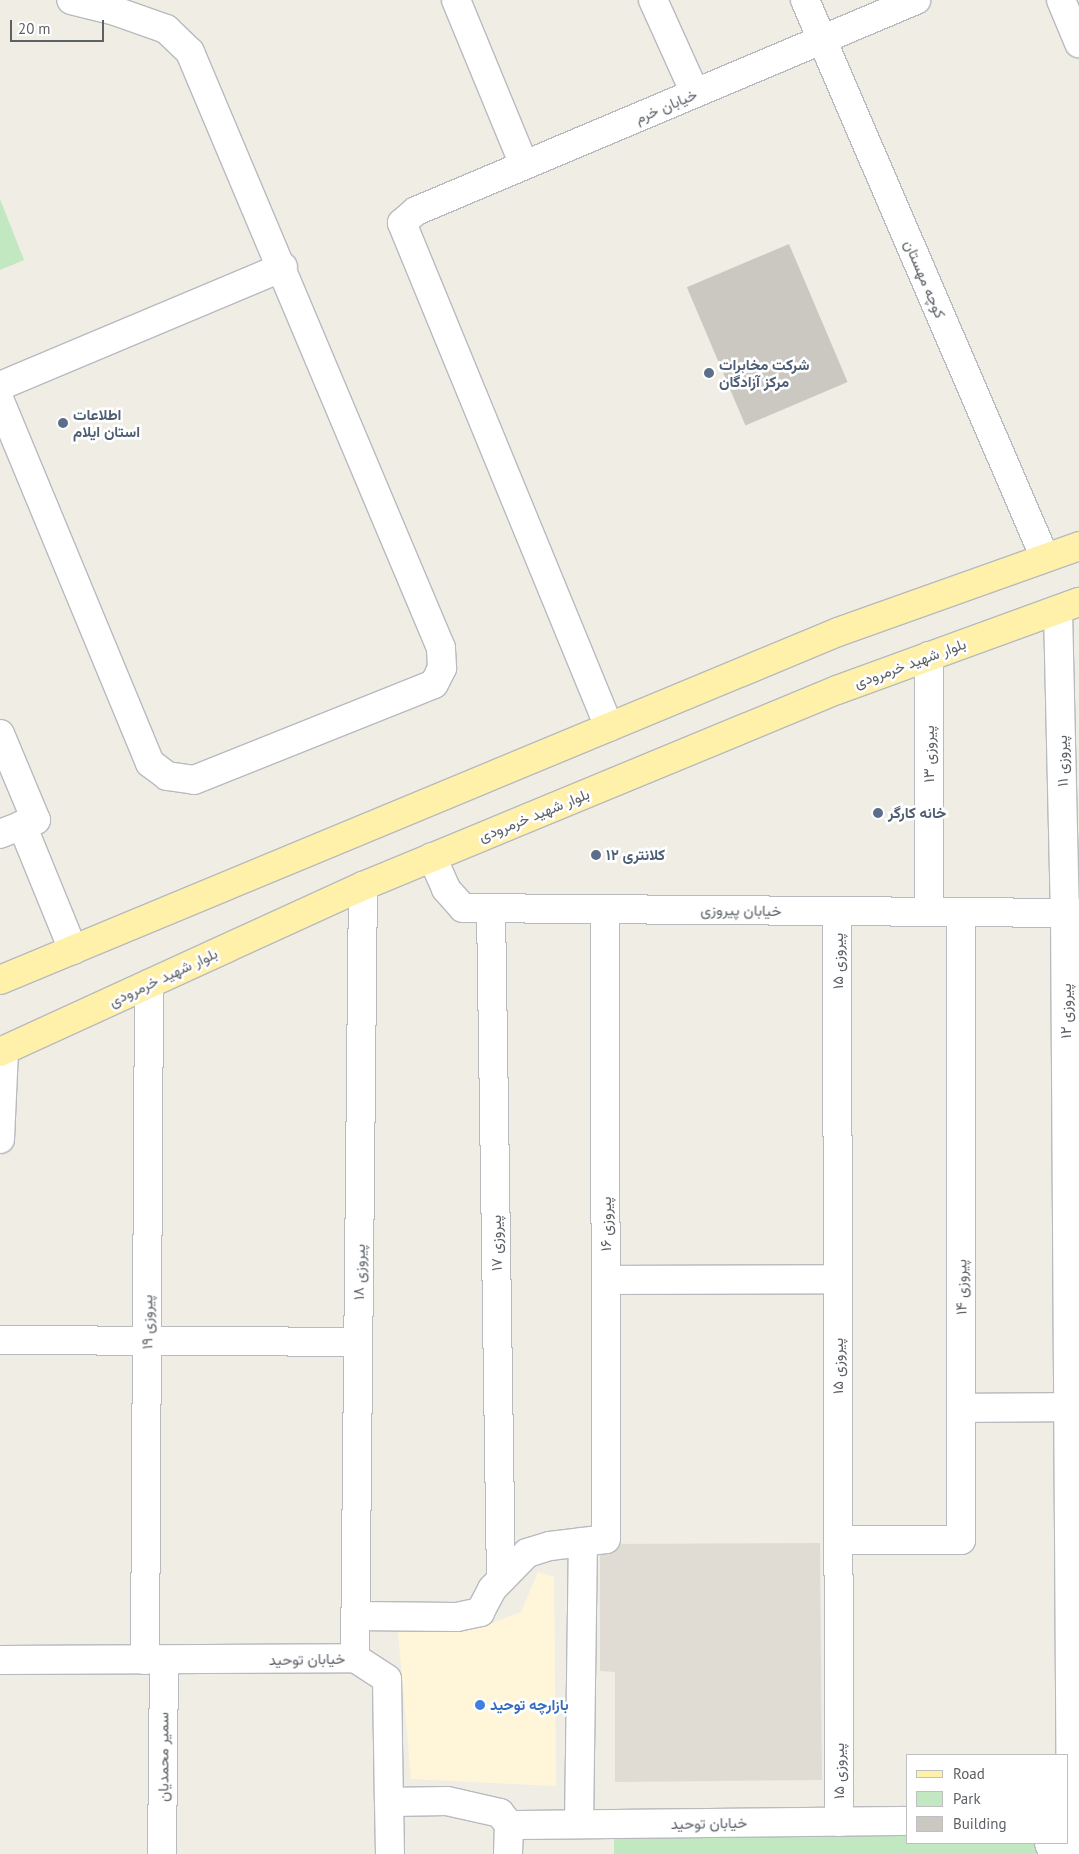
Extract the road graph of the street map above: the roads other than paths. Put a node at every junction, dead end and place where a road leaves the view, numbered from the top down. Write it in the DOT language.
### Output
graph roads {
  1 [pos="71,0"];
  2 [pos="456,0"];
  3 [pos="652,0"];
  4 [pos="805,0"];
  5 [pos="916,0"];
  6 [pos="1061,0"];
  7 [pos="822,40"];
  8 [pos="1079,42"];
  9 [pos="695,93"];
  10 [pos="524,165"];
  11 [pos="283,267"];
  12 [pos="0,386"];
  13 [pos="0,402"];
  14 [pos="1079,546"];
  15 [pos="1045,558"];
  16 [pos="1069,606"];
  17 [pos="929,656"];
  18 [pos="609,727"];
  19 [pos="0,734"];
  20 [pos="11,829"];
  21 [pos="432,857"];
  22 [pos="363,886"];
  23 [pos="491,908"];
  24 [pos="605,909"];
  25 [pos="838,911"];
  26 [pos="929,912"];
  27 [pos="961,912"];
  28 [pos="1072,913"];
  29 [pos="73,950"];
  30 [pos="0,980"];
  31 [pos="149,984"];
  32 [pos="2,1052"];
  33 [pos="0,1139"];
  34 [pos="1073,1231"];
  35 [pos="838,1279"];
  36 [pos="606,1280"];
  37 [pos="0,1340"];
  38 [pos="147,1341"];
  39 [pos="358,1342"];
  40 [pos="1074,1407"];
  41 [pos="961,1408"];
  42 [pos="594,1540"];
  43 [pos="839,1540"];
  44 [pos="501,1579"];
  45 [pos="355,1616"];
  46 [pos="1074,1619"];
  47 [pos="355,1658"];
  48 [pos="0,1660"];
  49 [pos="154,1660"];
  50 [pos="390,1802"];
  51 [pos="839,1822"];
  52 [pos="906,1822"];
  53 [pos="579,1824"];
  54 [pos="509,1825"];
  55 [pos="162,1854"];
  56 [pos="390,1854"];
  57 [pos="508,1854"];
  58 [pos="1071,1854"];
  1 -- 11 [label="street"];
  2 -- 10 [label="street"];
  3 -- 9 [label="street"];
  4 -- 7 [label="street, کوچه مهستان"];
  5 -- 7 [label="street, خیابان خرم"];
  6 -- 8 [label="street"];
  7 -- 9 [label="street, خیابان خرم"];
  7 -- 15 [label="street, کوچه مهستان"];
  9 -- 10 [label="street, خیابان خرم"];
  10 -- 18 [label="street, خیابان خرم"];
  11 -- 12 [label="street"];
  11 -- 13 [label="street"];
  14 -- 15 [label="main road"];
  15 -- 18 [label="main road"];
  16 -- 17 [label="main road, بلوار شهید خرمرودی"];
  16 -- 28 [label="street, پیروزی ۱۱"];
  17 -- 21 [label="main road, بلوار شهید خرمرودی"];
  17 -- 26 [label="street, پیروزی ۱۳"];
  18 -- 29 [label="main road"];
  19 -- 20 [label="street"];
  20 -- 29 [label="street"];
  21 -- 22 [label="main road, بلوار شهید خرمرودی"];
  21 -- 23 [label="street, خیابان پیروزی"];
  22 -- 31 [label="main road, بلوار شهید خرمرودی"];
  22 -- 39 [label="street, پیروزی ۱۸"];
  23 -- 24 [label="street, خیابان پیروزی"];
  23 -- 44 [label="street, پیروزی ۱۷"];
  24 -- 25 [label="street, خیابان پیروزی"];
  24 -- 36 [label="street, پیروزی ۱۶"];
  25 -- 26 [label="street, خیابان پیروزی"];
  25 -- 35 [label="street, پیروزی ۱۵"];
  26 -- 27 [label="street, خیابان پیروزی"];
  27 -- 28 [label="street, خیابان پیروزی"];
  27 -- 41 [label="street, پیروزی ۱۴"];
  28 -- 34 [label="street, پیروزی ۱۲"];
  29 -- 30 [label="main road"];
  31 -- 32 [label="main road, بلوار شهید خرمرودی"];
  31 -- 38 [label="street, پیروزی ۱۹"];
  32 -- 33 [label="street"];
  34 -- 40 [label="street, پیروزی ۱۲"];
  35 -- 36 [label="street"];
  35 -- 43 [label="street, پیروزی ۱۵"];
  36 -- 42 [label="street, پیروزی ۱۶"];
  37 -- 38 [label="street"];
  38 -- 39 [label="street"];
  38 -- 49 [label="street, پیروزی ۱۹"];
  39 -- 45 [label="street, پیروزی ۱۸"];
  40 -- 41 [label="street"];
  40 -- 46 [label="street, پیروزی ۱۲"];
  41 -- 43 [label="street, پیروزی ۱۴"];
  42 -- 44 [label="street"];
  42 -- 53 [label="street, پیروزی ۱۶"];
  43 -- 51 [label="street, پیروزی ۱۵"];
  44 -- 45 [label="street"];
  45 -- 47 [label="street, پیروزی ۱۸"];
  46 -- 58 [label="street, پیروزی ۱۲"];
  47 -- 49 [label="street, خیابان توحید"];
  47 -- 50 [label="street, خیابان توحید"];
  48 -- 49 [label="street, خیابان توحید"];
  49 -- 55 [label="street, سمیر محمدیان"];
  50 -- 54 [label="street"];
  50 -- 56 [label="street"];
  51 -- 52 [label="street, خیابان توحید"];
  51 -- 53 [label="street, خیابان توحید"];
  53 -- 54 [label="street, خیابان توحید"];
  54 -- 57 [label="street"];
}
